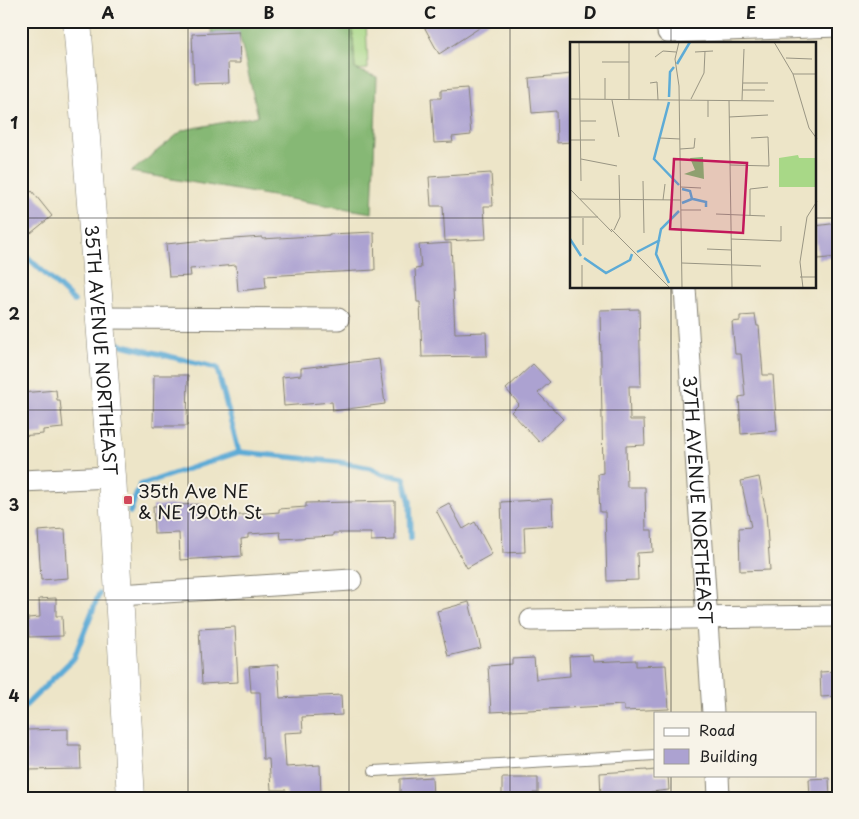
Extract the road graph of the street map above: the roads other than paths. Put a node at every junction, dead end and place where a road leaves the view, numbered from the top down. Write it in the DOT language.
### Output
graph roads {
  1 [pos="77,21"];
  2 [pos="838,26"];
  3 [pos="668,32"];
  4 [pos="685,289"];
  5 [pos="98,318"];
  6 [pos="338,319"];
  7 [pos="112,477"];
  8 [pos="21,481"];
  9 [pos="351,580"];
  10 [pos="120,595"];
  11 [pos="838,616"];
  12 [pos="707,618"];
  13 [pos="531,620"];
  14 [pos="714,712"];
  15 [pos="654,755"];
  16 [pos="374,771"];
  17 [pos="718,776"];
  18 [pos="131,798"];
  19 [pos="719,798"];
  1 -- 5 [label="street, 35TH AVENUE NORTHEAST"];
  2 -- 3 [label="street"];
  4 -- 12 [label="street, 37TH AVENUE NORTHEAST"];
  5 -- 6 [label="street"];
  5 -- 7 [label="street, 35TH AVENUE NORTHEAST"];
  7 -- 8 [label="street"];
  7 -- 10 [label="street, 35TH AVENUE NORTHEAST"];
  9 -- 10 [label="street"];
  10 -- 18 [label="street, 35TH AVENUE NORTHEAST"];
  11 -- 12 [label="street"];
  12 -- 13 [label="street"];
  12 -- 14 [label="street, 37TH AVENUE NORTHEAST"];
  15 -- 16 [label="lane"];
  17 -- 19 [label="street"];
}
